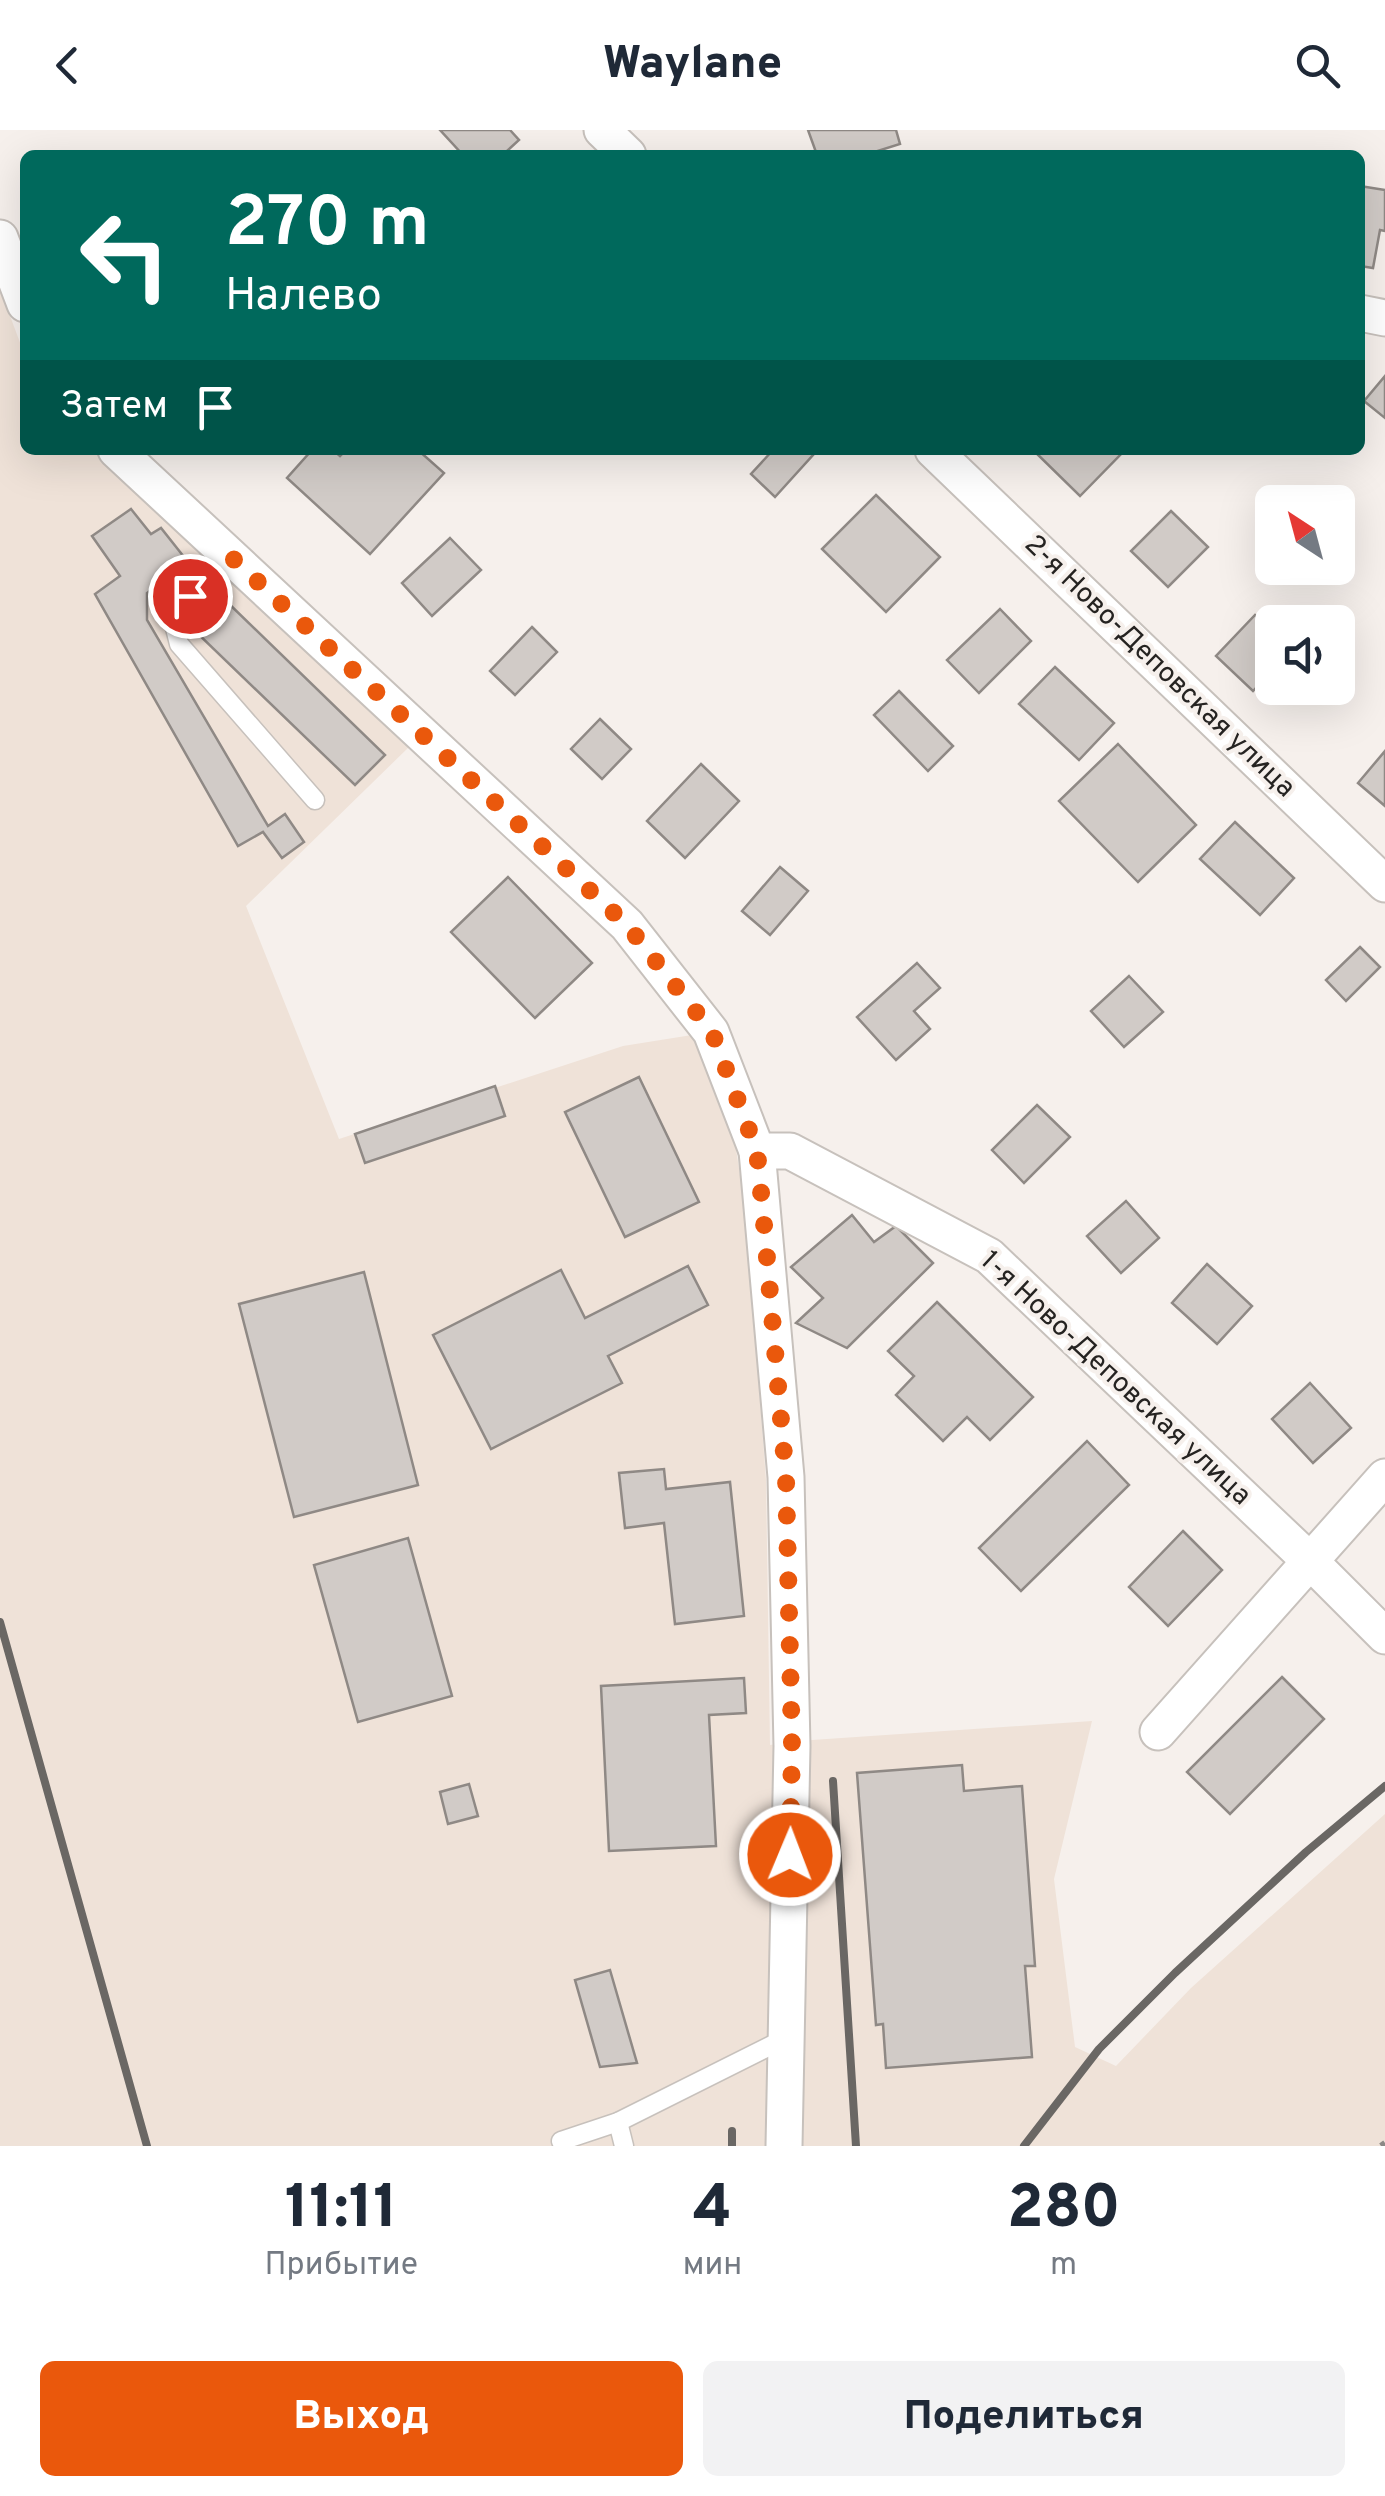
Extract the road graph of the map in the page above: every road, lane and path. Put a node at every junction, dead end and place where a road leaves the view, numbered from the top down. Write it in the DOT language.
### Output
graph roads {
  1 [pos="602,130"];
  2 [pos="623,150"];
  3 [pos="0,238"];
  4 [pos="20,291"];
  5 [pos="121,455"];
  6 [pos="938,455"];
  7 [pos="228,554"];
  8 [pos="316,800"];
  9 [pos="1385,884"];
  10 [pos="757,1151"];
  11 [pos="1385,1478"];
  12 [pos="1311,1562"];
  13 [pos="1385,1636"];
  14 [pos="1158,1732"];
  15 [pos="786,2038"];
  16 [pos="618,2122"];
  17 [pos="562,2141"];
  18 [pos="624,2146"];
  19 [pos="784,2146"];
  1 -- 2 [label="street"];
  3 -- 4 [label="street"];
  5 -- 7 [label="street"];
  6 -- 9 [label="street, 2-я Ново-Деповская улица"];
  7 -- 8 [label="lane"];
  7 -- 10 [label="street"];
  10 -- 12 [label="street, 1-я Ново-Деповская улица"];
  10 -- 15 [label="street"];
  11 -- 12 [label="street"];
  12 -- 13 [label="street, 1-я Ново-Деповская улица"];
  12 -- 14 [label="street"];
  15 -- 16 [label="lane"];
  15 -- 19 [label="street"];
  16 -- 17 [label="lane"];
  16 -- 18 [label="lane"];
}
